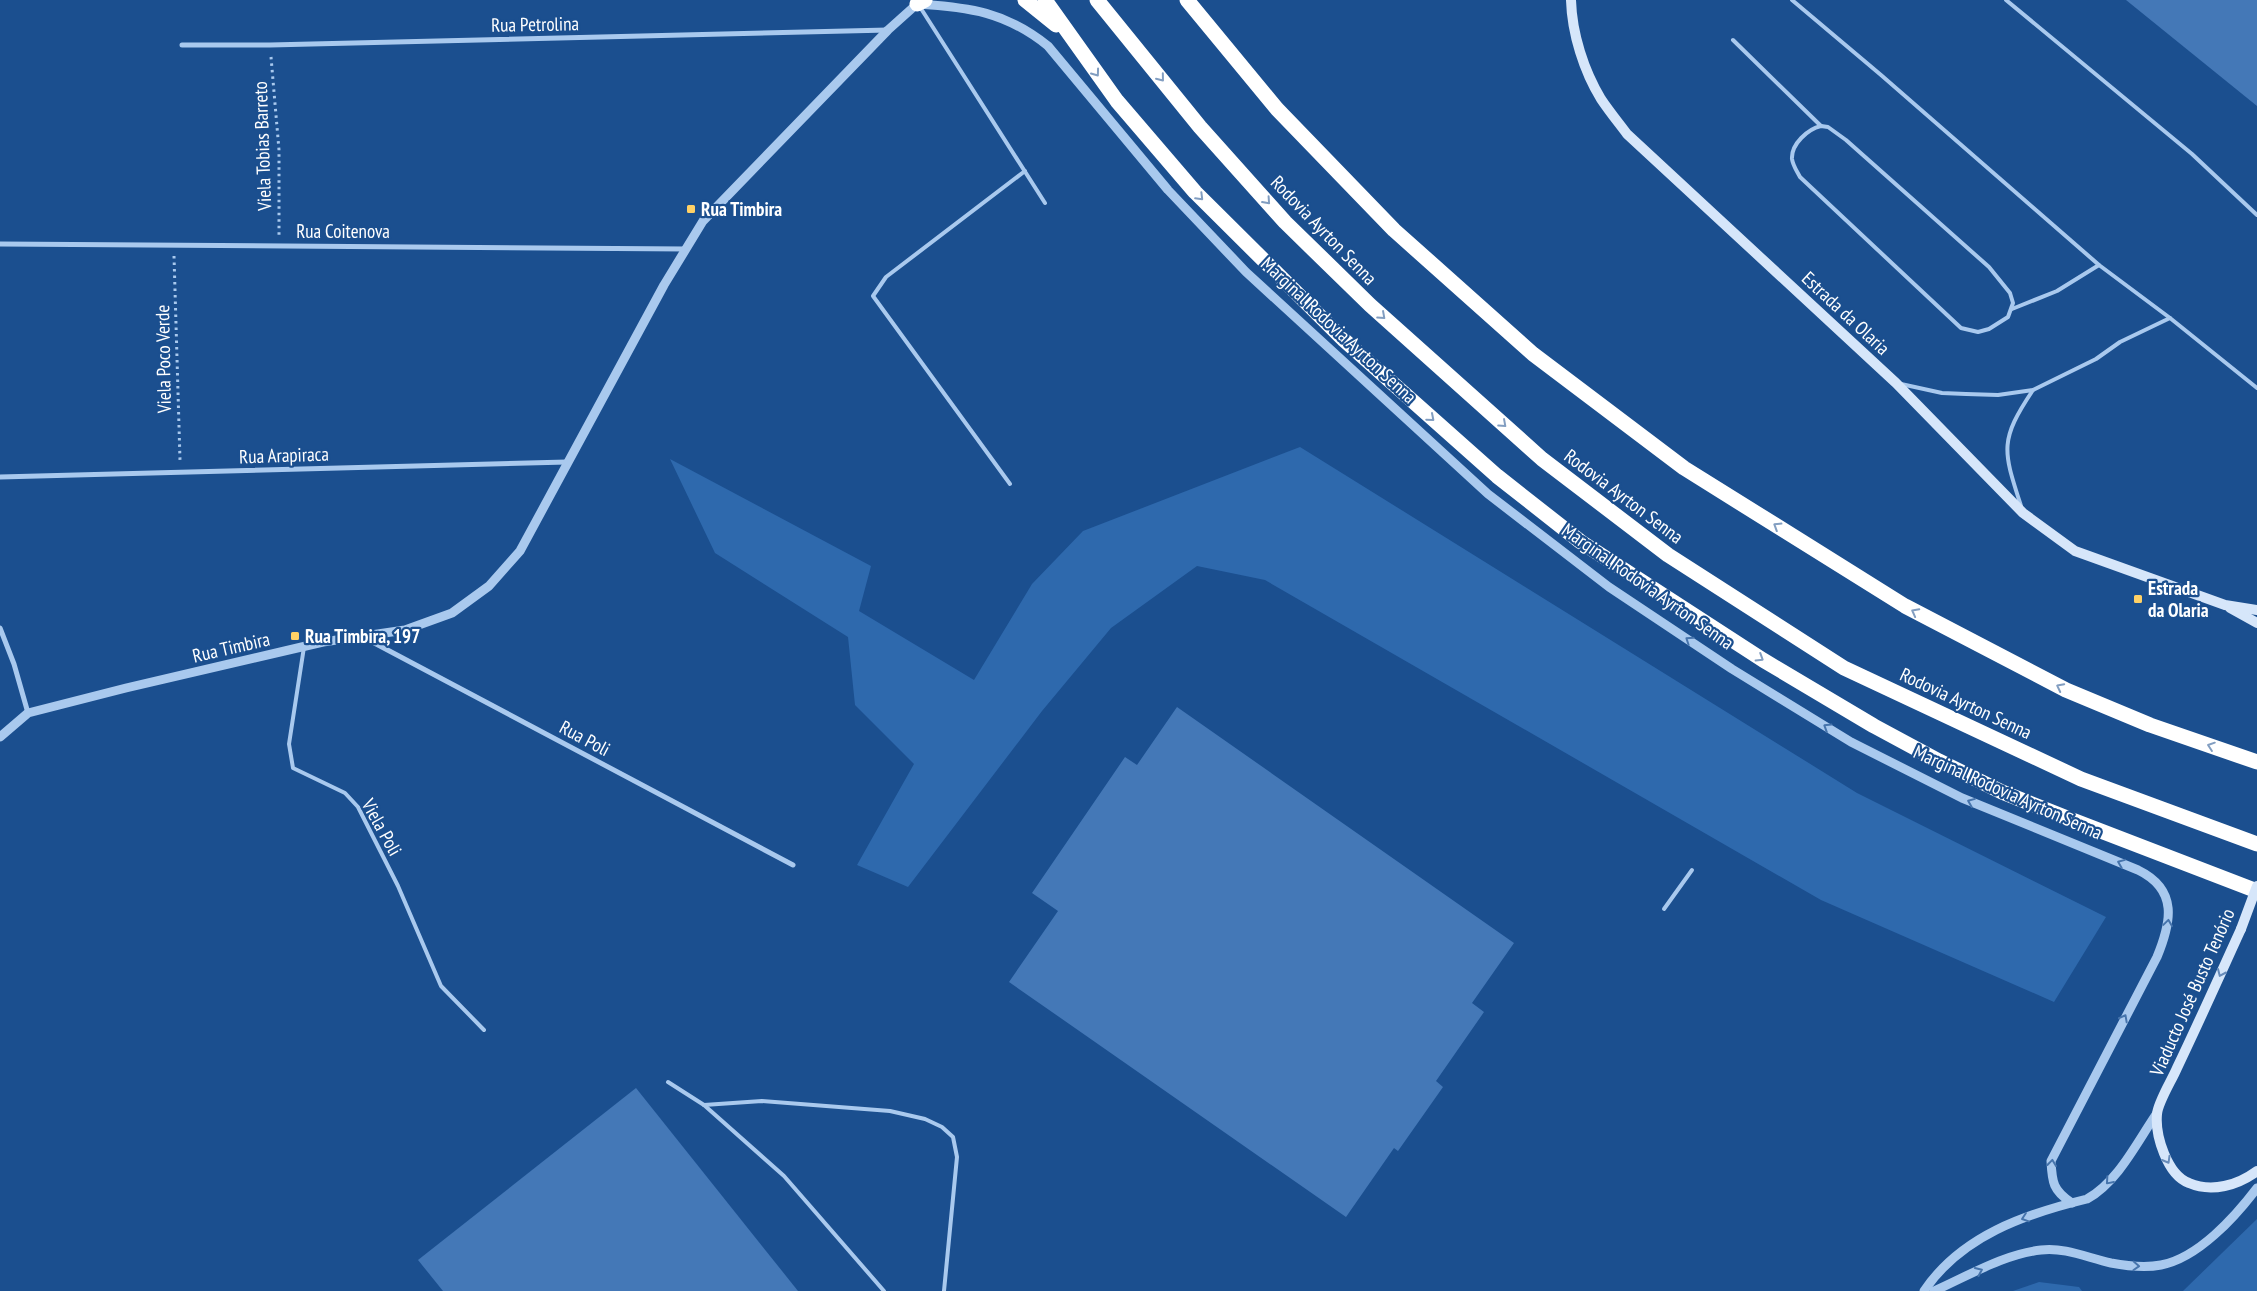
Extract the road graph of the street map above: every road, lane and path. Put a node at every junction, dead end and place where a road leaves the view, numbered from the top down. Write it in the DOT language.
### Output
graph roads {
  1 [pos="1025,0"];
  2 [pos="1045,0"];
  3 [pos="1096,0"];
  4 [pos="1188,0"];
  5 [pos="1571,0"];
  6 [pos="1792,0"];
  7 [pos="2006,0"];
  8 [pos="919,1"];
  9 [pos="888,30"];
  10 [pos="1067,34"];
  11 [pos="1733,40"];
  12 [pos="182,45"];
  13 [pos="270,46"];
  14 [pos="1821,126"];
  15 [pos="1025,171"];
  16 [pos="1045,203"];
  17 [pos="2257,215"];
  18 [pos="0,244"];
  19 [pos="174,245"];
  20 [pos="279,246"];
  21 [pos="686,249"];
  22 [pos="2099,265"];
  23 [pos="2012,309"];
  24 [pos="2170,318"];
  25 [pos="1896,383"];
  26 [pos="2257,388"];
  27 [pos="2033,390"];
  28 [pos="568,462"];
  29 [pos="180,473"];
  30 [pos="0,477"];
  31 [pos="1010,484"];
  32 [pos="2023,512"];
  33 [pos="2225,605"];
  34 [pos="2257,610"];
  35 [pos="2257,623"];
  36 [pos="0,628"];
  37 [pos="362,637"];
  38 [pos="304,647"];
  39 [pos="28,713"];
  40 [pos="0,737"];
  41 [pos="2257,762"];
  42 [pos="2257,844"];
  43 [pos="793,865"];
  44 [pos="1692,870"];
  45 [pos="2257,886"];
  46 [pos="2257,891"];
  47 [pos="1664,909"];
  48 [pos="484,1030"];
  49 [pos="668,1082"];
  50 [pos="704,1105"];
  51 [pos="2157,1112"];
  52 [pos="2257,1171"];
  53 [pos="2257,1188"];
  54 [pos="2072,1203"];
  55 [pos="884,1291"];
  56 [pos="944,1291"];
  57 [pos="1924,1291"];
  58 [pos="1934,1291"];
  1 -- 10 [label="highway"];
  2 -- 10 [label="highway, Marginal Rodovia Ayrton Senna"];
  3 -- 42 [label="highway, Rodovia Ayrton Senna, one-way"];
  41 -- 4 [label="highway, one-way"];
  5 -- 25 [label="main road, Estrada da Olaria"];
  6 -- 22 [label="lane"];
  7 -- 17 [label="lane"];
  8 -- 9 [label="street, Rua Timbira"];
  8 -- 15 [label="lane"];
  54 -- 8 [label="street, Marginal Rodovia Ayrton Senna, one-way"];
  9 -- 13 [label="street, Rua Petrolina"];
  9 -- 21 [label="street, Rua Timbira"];
  10 -- 46 [label="highway, Marginal Rodovia Ayrton Senna, one-way"];
  11 -- 14 [label="lane"];
  12 -- 13 [label="street, Rua Petrolina"];
  13 -- 20 [label="path, Viela Tobias Barreto"];
  14 -- 23 [label="lane"];
  14 -- 23 [label="lane"];
  15 -- 16 [label="lane"];
  15 -- 31 [label="lane"];
  18 -- 19 [label="street, Rua Coitenova"];
  19 -- 20 [label="street, Rua Coitenova"];
  19 -- 29 [label="path, Viela Poco Verde"];
  20 -- 21 [label="street, Rua Coitenova"];
  21 -- 28 [label="street, Rua Timbira"];
  22 -- 23 [label="lane"];
  22 -- 24 [label="lane"];
  24 -- 26 [label="lane"];
  24 -- 27 [label="lane"];
  25 -- 27 [label="lane"];
  25 -- 32 [label="main road, Estrada da Olaria"];
  27 -- 32 [label="lane"];
  28 -- 29 [label="street, Rua Arapiraca"];
  28 -- 37 [label="street, Rua Timbira"];
  29 -- 30 [label="street, Rua Arapiraca"];
  32 -- 33 [label="main road, Estrada da Olaria"];
  33 -- 34 [label="main road, Estrada da Olaria"];
  33 -- 35 [label="main road, Estrada da Olaria"];
  36 -- 39 [label="street"];
  37 -- 38 [label="street, Rua Timbira"];
  37 -- 43 [label="street, Rua Poli"];
  38 -- 39 [label="street, Rua Timbira"];
  38 -- 48 [label="lane, Viela Poli"];
  39 -- 40 [label="street, Rua Timbira"];
  44 -- 47 [label="lane"];
  45 -- 51 [label="main road, Viaducto José Busto Tenório, one-way, bridge"];
  49 -- 50 [label="lane"];
  50 -- 55 [label="lane"];
  50 -- 56 [label="lane"];
  51 -- 52 [label="main road, one-way"];
  51 -- 54 [label="street, one-way"];
  58 -- 53 [label="street, one-way"];
  54 -- 57 [label="street, one-way"];
}
